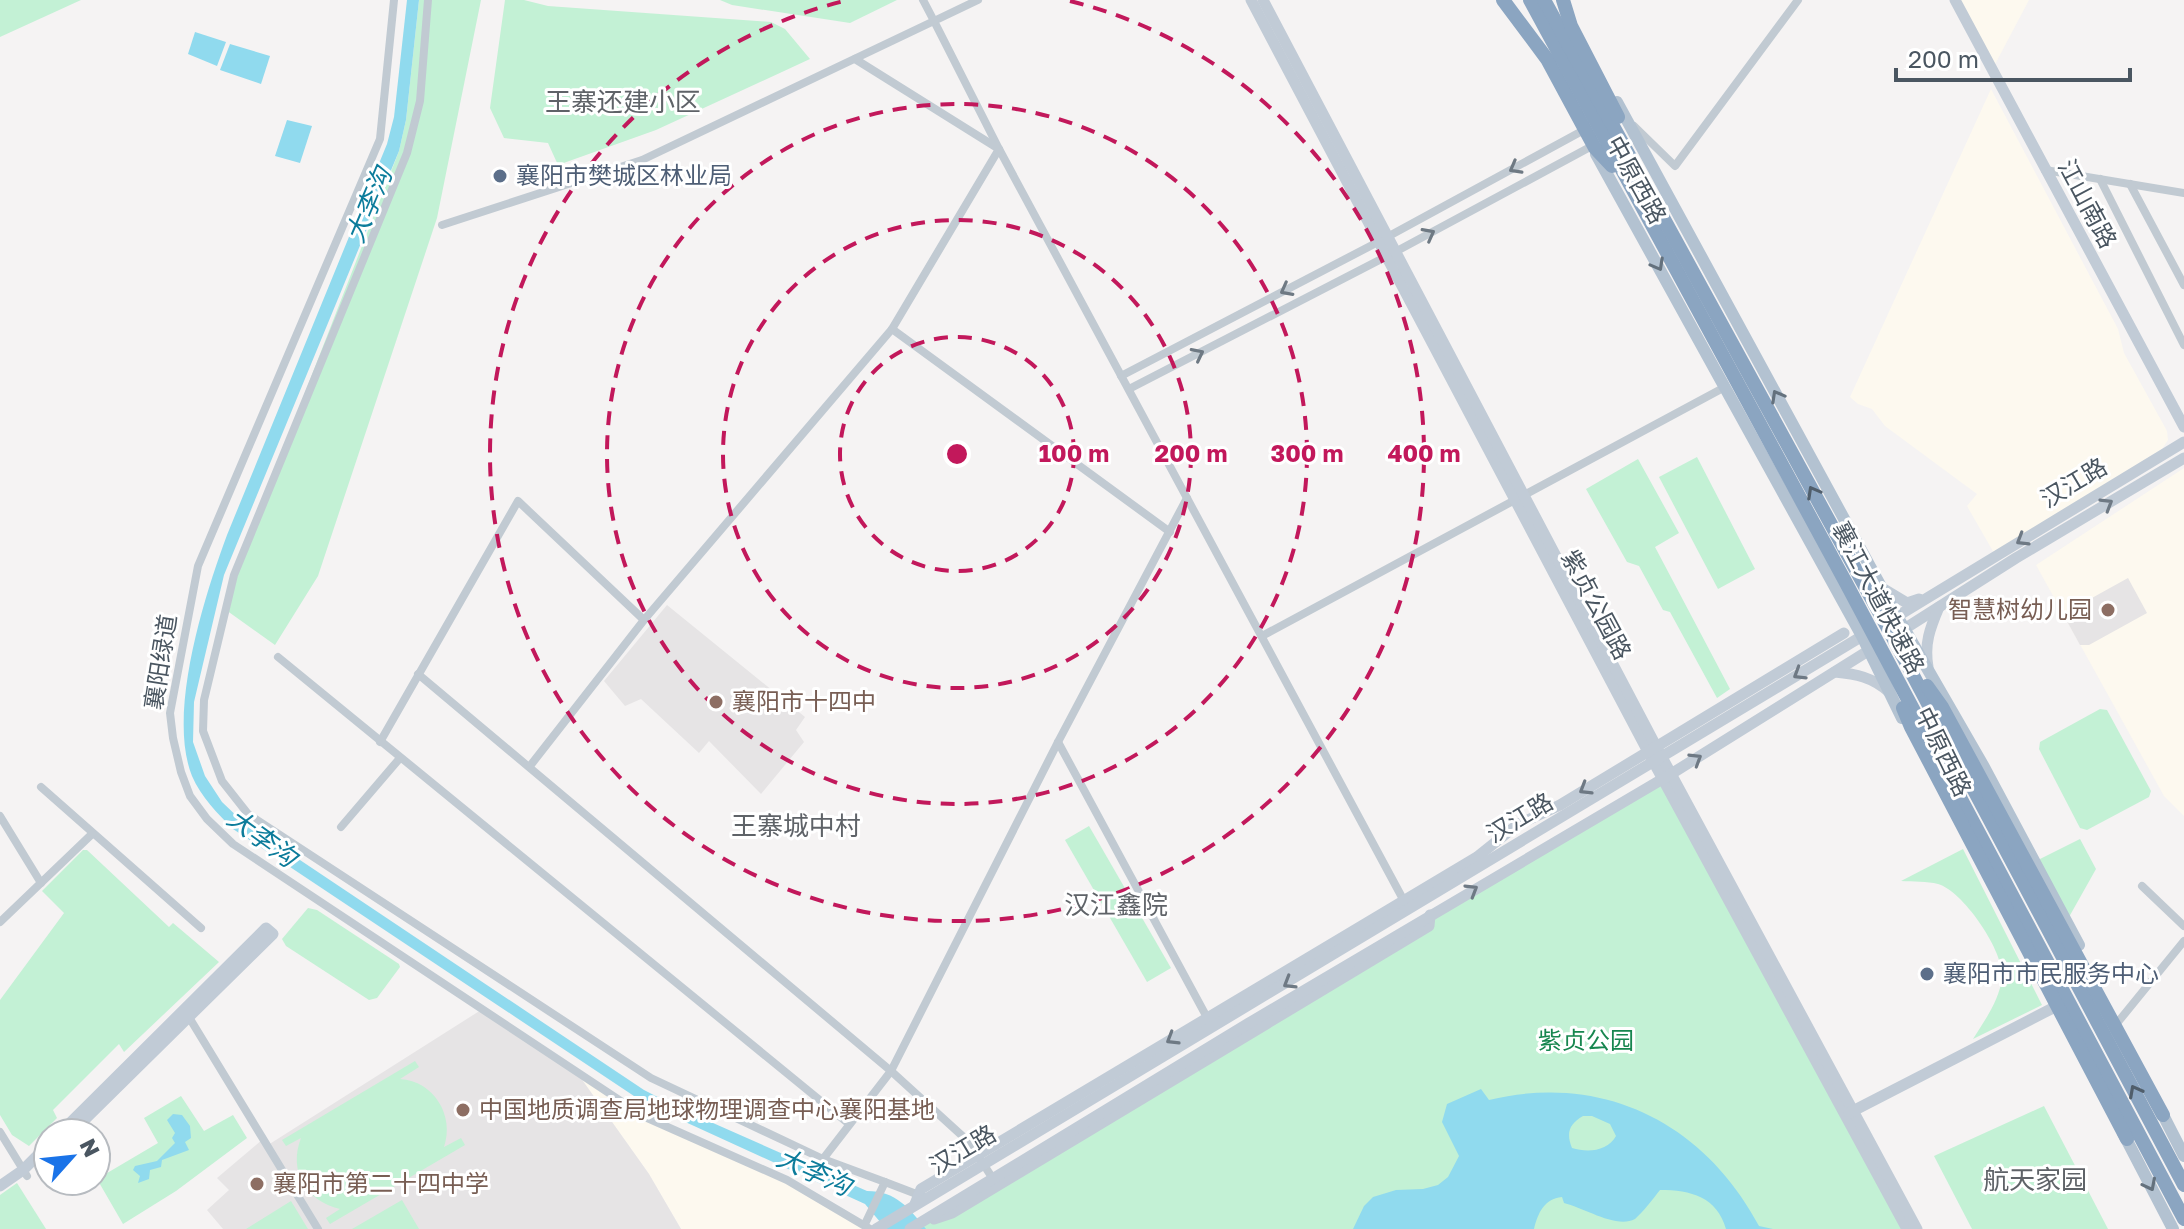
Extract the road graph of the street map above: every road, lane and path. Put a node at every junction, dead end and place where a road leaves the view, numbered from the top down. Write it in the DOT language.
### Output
graph roads {
  1 [pos="394,0"];
  2 [pos="428,0"];
  3 [pos="923,0"];
  4 [pos="978,0"];
  5 [pos="1251,0"];
  6 [pos="1263,0"];
  7 [pos="1503,0"];
  8 [pos="1513,0"];
  9 [pos="1530,0"];
  10 [pos="1544,0"];
  11 [pos="1563,0"];
  12 [pos="1798,0"];
  13 [pos="1955,0"];
  14 [pos="934,21"];
  15 [pos="855,59"];
  16 [pos="1626,118"];
  17 [pos="1584,130"];
  18 [pos="1592,146"];
  19 [pos="999,149"];
  20 [pos="2044,170"];
  21 [pos="1631,176"];
  22 [pos="2100,179"];
  23 [pos="2130,184"];
  24 [pos="2183,194"];
  25 [pos="442,225"];
  26 [pos="1383,239"];
  27 [pos="1391,254"];
  28 [pos="2184,285"];
  29 [pos="892,329"];
  30 [pos="2184,345"];
  31 [pos="1121,376"];
  32 [pos="1725,387"];
  33 [pos="1129,389"];
  34 [pos="2181,413"];
  35 [pos="2184,427"];
  36 [pos="2184,442"];
  37 [pos="2184,458"];
  38 [pos="1187,498"];
  39 [pos="1520,498"];
  40 [pos="1170,532"];
  41 [pos="1852,577"];
  42 [pos="1882,588"];
  43 [pos="1931,595"];
  44 [pos="1845,606"];
  45 [pos="1940,606"];
  46 [pos="1897,616"];
  47 [pos="644,620"];
  48 [pos="1905,630"];
  49 [pos="1844,633"];
  50 [pos="1262,636"];
  51 [pos="1862,636"];
  52 [pos="1870,650"];
  53 [pos="278,657"];
  54 [pos="1827,657"];
  55 [pos="1835,672"];
  56 [pos="1929,672"];
  57 [pos="418,674"];
  58 [pos="1890,693"];
  59 [pos="380,742"];
  60 [pos="1058,742"];
  61 [pos="1652,749"];
  62 [pos="400,758"];
  63 [pos="1658,760"];
  64 [pos="530,766"];
  65 [pos="1667,776"];
  66 [pos="41,787"];
  67 [pos="0,816"];
  68 [pos="341,827"];
  69 [pos="92,834"];
  70 [pos="41,883"];
  71 [pos="2142,886"];
  72 [pos="1404,901"];
  73 [pos="0,922"];
  74 [pos="2184,926"];
  75 [pos="201,928"];
  76 [pos="2184,941"];
  77 [pos="2051,1009"];
  78 [pos="186,1014"];
  79 [pos="2118,1022"];
  80 [pos="1210,1023"];
  81 [pos="891,1071"];
  82 [pos="1849,1113"];
  83 [pos="2163,1115"];
  84 [pos="77,1117"];
  85 [pos="86,1117"];
  86 [pos="849,1124"];
  87 [pos="0,1132"];
  88 [pos="2180,1137"];
  89 [pos="2127,1139"];
  90 [pos="2184,1156"];
  91 [pos="823,1159"];
  92 [pos="980,1160"];
  93 [pos="32,1164"];
  94 [pos="32,1168"];
  95 [pos="25,1173"];
  96 [pos="995,1182"];
  97 [pos="883,1185"];
  98 [pos="2184,1185"];
  99 [pos="0,1186"];
  100 [pos="0,1195"];
  101 [pos="917,1200"];
  102 [pos="2184,1219"];
  103 [pos="934,1222"];
  104 [pos="870,1227"];
  105 [pos="318,1229"];
  106 [pos="910,1229"];
  107 [pos="1907,1229"];
  108 [pos="1917,1229"];
  109 [pos="2173,1229"];
  1 -- 104 [label="street, 襄阳绿道"];
  2 -- 91 [label="street"];
  3 -- 14 [label="street"];
  4 -- 14 [label="street"];
  5 -- 26 [label="street, 紫贞公园路"];
  6 -- 26 [label="street, 紫贞公园路"];
  7 -- 21 [label="highway"];
  8 -- 17 [label="main road, 中原西路"];
  9 -- 21 [label="highway, 襄江大道快速路"];
  10 -- 21 [label="highway, 襄江大道快速路"];
  11 -- 16 [label="main road, 中原西路"];
  11 -- 21 [label="highway"];
  12 -- 16 [label="street"];
  13 -- 20 [label="street, 江山南路"];
  14 -- 15 [label="street"];
  14 -- 19 [label="street"];
  15 -- 19 [label="street"];
  15 -- 25 [label="street"];
  42 -- 16 [label="main road, 中原西路, one-way"];
  17 -- 18 [label="main road, 中原西路"];
  17 -- 26 [label="street, one-way"];
  27 -- 18 [label="street, one-way"];
  18 -- 32 [label="main road, 中原西路, one-way"];
  19 -- 29 [label="street"];
  19 -- 31 [label="street"];
  20 -- 22 [label="street"];
  20 -- 34 [label="street, 江山南路"];
  21 -- 41 [label="highway, 襄江大道快速路"];
  22 -- 23 [label="street"];
  22 -- 30 [label="street"];
  23 -- 24 [label="street"];
  23 -- 28 [label="street"];
  26 -- 27 [label="street, 紫贞公园路"];
  26 -- 31 [label="street, one-way"];
  33 -- 27 [label="street, one-way"];
  27 -- 39 [label="street, 紫贞公园路"];
  29 -- 40 [label="street"];
  29 -- 47 [label="street"];
  31 -- 33 [label="street"];
  32 -- 39 [label="street"];
  32 -- 44 [label="main road, 中原西路"];
  33 -- 38 [label="street"];
  34 -- 35 [label="street, 江山南路"];
  36 -- 43 [label="street, 汉江路, one-way"];
  45 -- 37 [label="street, 汉江路, one-way"];
  38 -- 40 [label="street"];
  38 -- 50 [label="street"];
  39 -- 50 [label="street"];
  39 -- 61 [label="street, 紫贞公园路"];
  40 -- 60 [label="street"];
  41 -- 83 [label="highway"];
  41 -- 89 [label="highway"];
  98 -- 41 [label="highway, 襄江大道快速路, one-way"];
  41 -- 102 [label="highway, 襄江大道快速路"];
  42 -- 43 [label="street"];
  42 -- 46 [label="main road, 中原西路"];
  43 -- 46 [label="street, 汉江路"];
  44 -- 49 [label="street"];
  44 -- 51 [label="main road, 中原西路"];
  45 -- 48 [label="street, 汉江路"];
  45 -- 56 [label="street"];
  46 -- 48 [label="main road, 中原西路"];
  46 -- 51 [label="street, 汉江路"];
  47 -- 57 [label="street"];
  47 -- 64 [label="street"];
  48 -- 52 [label="street, 汉江路"];
  48 -- 56 [label="main road, 中原西路"];
  49 -- 54 [label="street"];
  49 -- 61 [label="street"];
  50 -- 72 [label="street"];
  51 -- 52 [label="main road, 中原西路"];
  51 -- 54 [label="street, 汉江路"];
  52 -- 55 [label="street, 汉江路"];
  52 -- 58 [label="main road, 中原西路"];
  53 -- 59 [label="street"];
  54 -- 63 [label="street, 汉江路, one-way"];
  55 -- 58 [label="street"];
  65 -- 55 [label="street, 汉江路, one-way"];
  56 -- 79 [label="main road, 中原西路"];
  57 -- 59 [label="street"];
  57 -- 64 [label="street"];
  58 -- 77 [label="main road, 中原西路"];
  59 -- 62 [label="street"];
  60 -- 80 [label="street"];
  60 -- 81 [label="street"];
  61 -- 63 [label="street, 紫贞公园路"];
  61 -- 72 [label="street, one-way"];
  62 -- 68 [label="street"];
  62 -- 86 [label="street"];
  63 -- 65 [label="street, 紫贞公园路"];
  63 -- 80 [label="street, 汉江路, one-way"];
  64 -- 81 [label="street"];
  65 -- 82 [label="street, 紫贞公园路"];
  96 -- 65 [label="street, 汉江路, one-way"];
  66 -- 69 [label="street"];
  67 -- 70 [label="street"];
  69 -- 70 [label="street"];
  69 -- 75 [label="street"];
  70 -- 73 [label="street"];
  71 -- 74 [label="street"];
  72 -- 80 [label="street"];
  76 -- 79 [label="street"];
  77 -- 82 [label="street"];
  77 -- 89 [label="main road, 中原西路"];
  78 -- 78 [label="street"];
  78 -- 84 [label="street"];
  78 -- 85 [label="street"];
  78 -- 105 [label="street"];
  79 -- 83 [label="main road, 中原西路"];
  80 -- 92 [label="street, 汉江路, one-way"];
  81 -- 86 [label="street"];
  81 -- 92 [label="street"];
  82 -- 107 [label="street, 紫贞公园路"];
  82 -- 108 [label="street, 紫贞公园路"];
  83 -- 88 [label="main road, 中原西路"];
  86 -- 91 [label="street"];
  87 -- 95 [label="street"];
  88 -- 90 [label="main road, 中原西路"];
  89 -- 109 [label="main road, 中原西路, one-way"];
  91 -- 97 [label="street"];
  92 -- 96 [label="street"];
  92 -- 101 [label="street, 汉江路"];
  93 -- 95 [label="street"];
  94 -- 95 [label="street"];
  95 -- 99 [label="street"];
  95 -- 100 [label="street"];
  96 -- 103 [label="street, 汉江路"];
  97 -- 101 [label="street"];
  97 -- 104 [label="street"];
  101 -- 104 [label="street, 汉江路"];
  103 -- 106 [label="street, 汉江路"];
}
